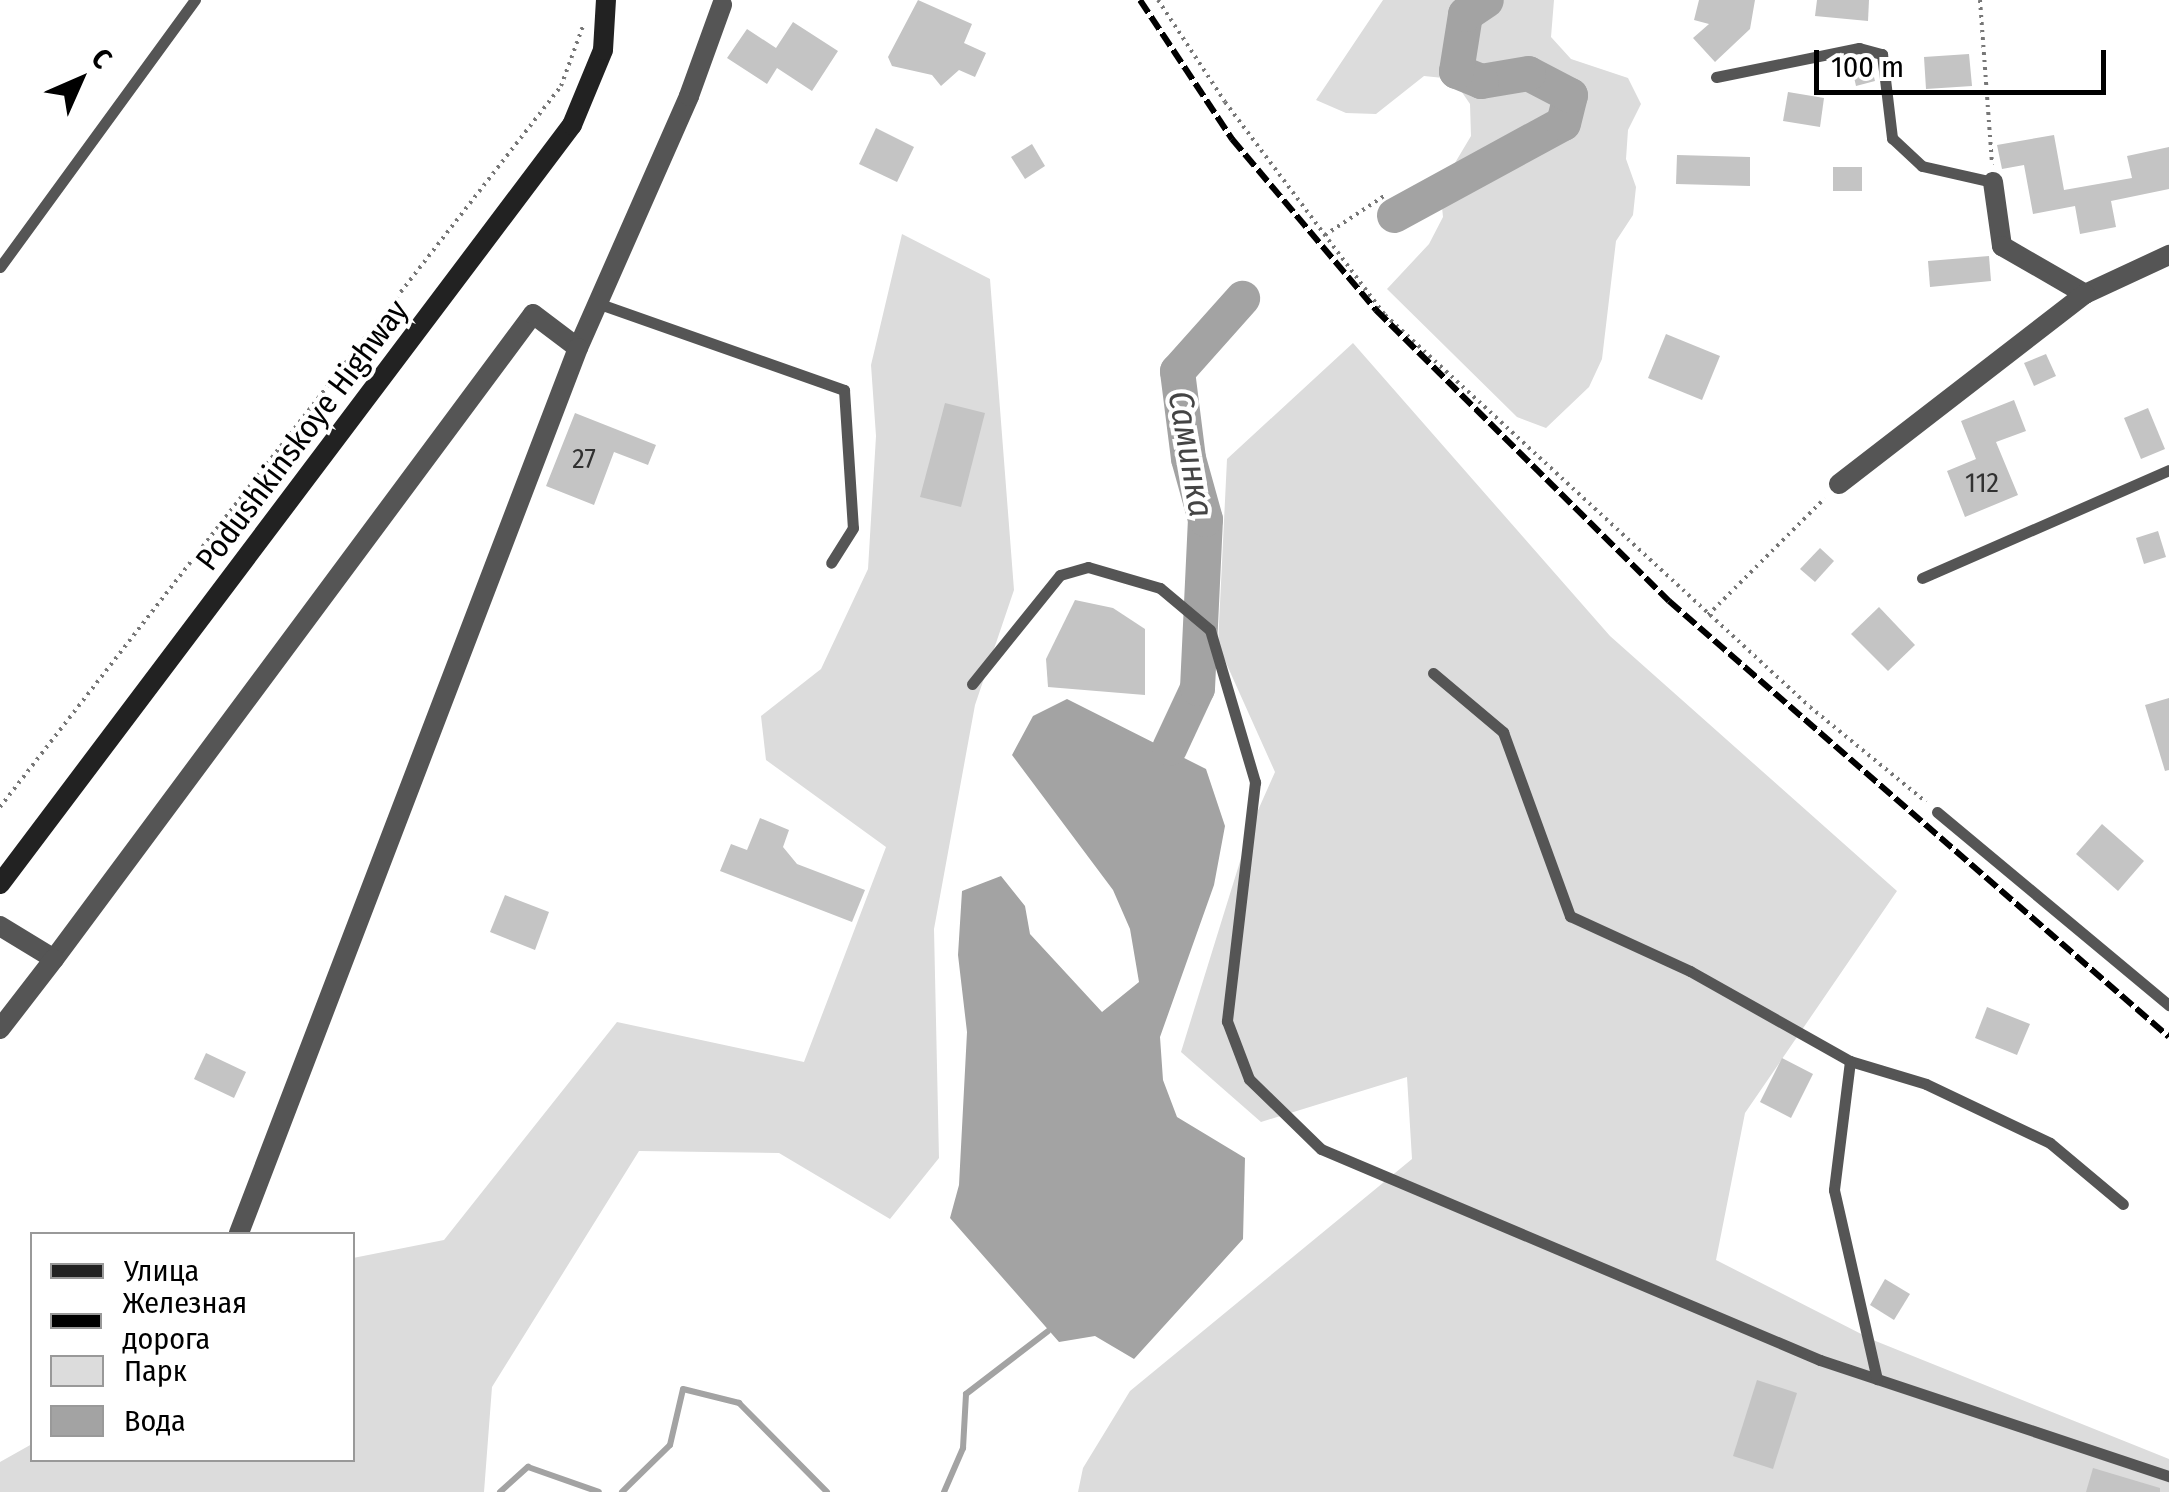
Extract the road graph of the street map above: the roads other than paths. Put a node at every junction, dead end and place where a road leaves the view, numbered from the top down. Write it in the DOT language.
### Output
graph roads {
  1 [pos="195,0"];
  2 [pos="606,0"];
  3 [pos="722,5"];
  4 [pos="1716,77"];
  5 [pos="1993,182"];
  6 [pos="2169,255"];
  7 [pos="0,266"];
  8 [pos="2085,294"];
  9 [pos="597,304"];
  10 [pos="578,348"];
  11 [pos="2169,470"];
  12 [pos="1839,484"];
  13 [pos="831,563"];
  14 [pos="1922,578"];
  15 [pos="1434,673"];
  16 [pos="972,684"];
  17 [pos="1937,812"];
  18 [pos="0,884"];
  19 [pos="0,926"];
  20 [pos="54,959"];
  21 [pos="2169,1004"];
  22 [pos="0,1029"];
  23 [pos="1850,1061"];
  24 [pos="2123,1204"];
  25 [pos="240,1232"];
  26 [pos="1877,1379"];
  27 [pos="2169,1476"];
  1 -- 7 [label="lane"];
  2 -- 18 [label="main road, Podushkinskoye Highway"];
  3 -- 9 [label="street"];
  4 -- 5 [label="lane"];
  5 -- 8 [label="street"];
  6 -- 8 [label="street"];
  8 -- 12 [label="street"];
  9 -- 10 [label="street"];
  9 -- 13 [label="lane"];
  10 -- 20 [label="street"];
  10 -- 25 [label="street"];
  11 -- 14 [label="lane"];
  15 -- 23 [label="lane"];
  16 -- 26 [label="lane"];
  17 -- 21 [label="lane"];
  19 -- 20 [label="street"];
  20 -- 22 [label="street"];
  23 -- 24 [label="lane"];
  23 -- 26 [label="lane"];
  26 -- 27 [label="lane"];
}
